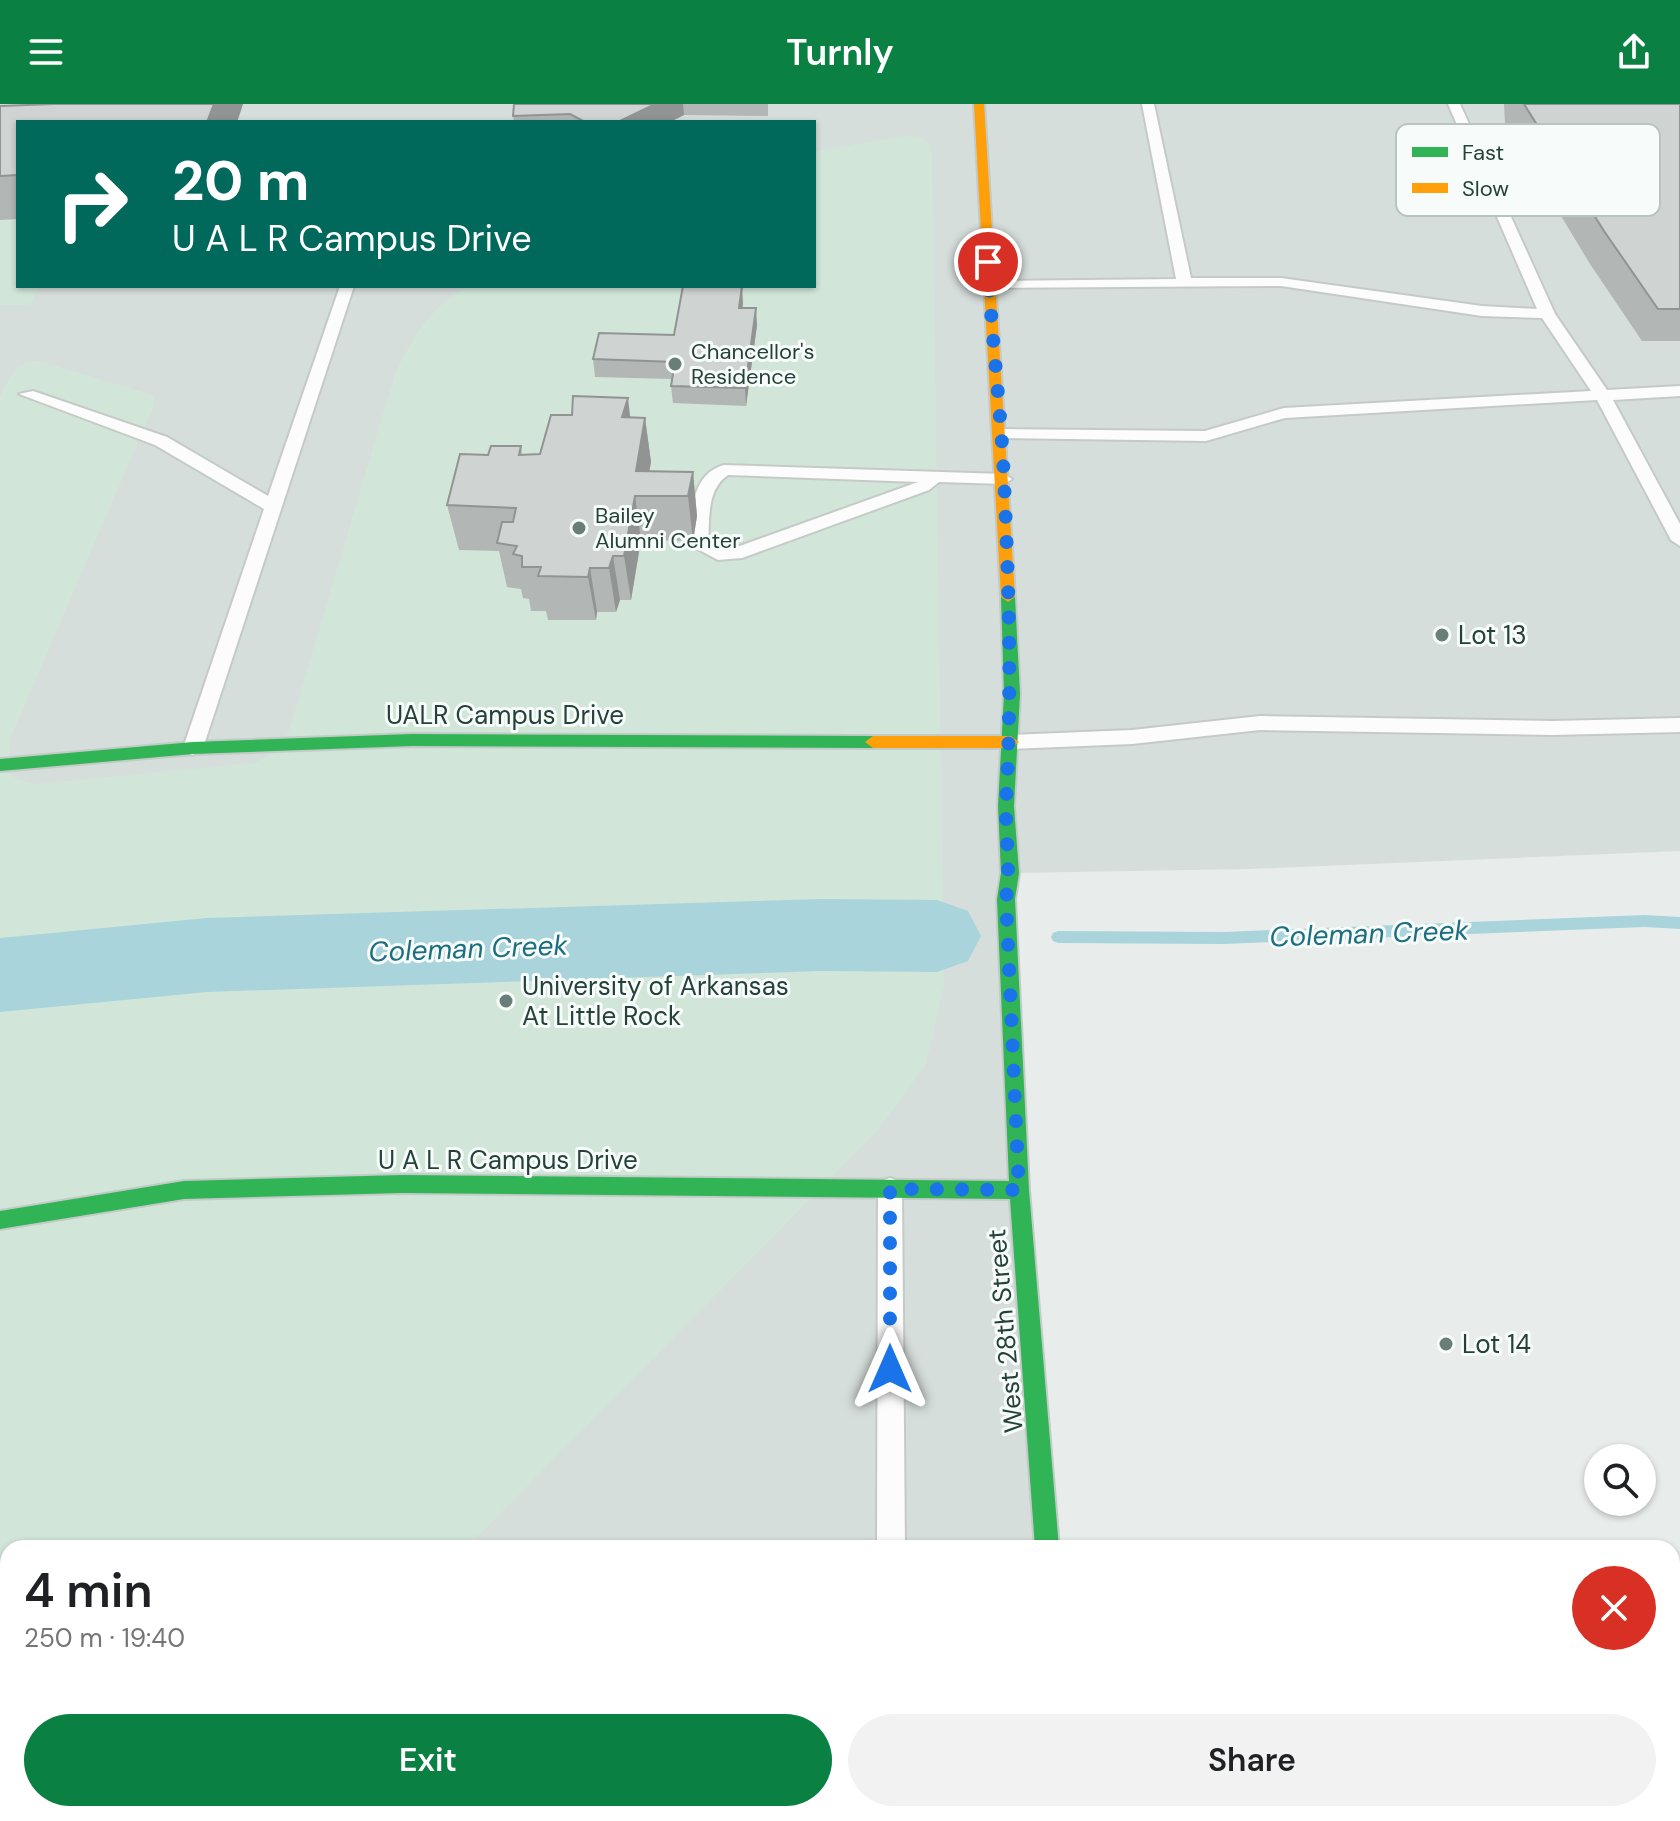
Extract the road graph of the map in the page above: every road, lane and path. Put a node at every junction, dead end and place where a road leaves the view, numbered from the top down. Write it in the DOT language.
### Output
graph roads {
  1 [pos="979,104"];
  2 [pos="1148,104"];
  3 [pos="1454,104"];
  4 [pos="1463,124"];
  5 [pos="1504,216"];
  6 [pos="1184,281"];
  7 [pos="989,285"];
  8 [pos="346,288"];
  9 [pos="1547,314"];
  10 [pos="1680,391"];
  11 [pos="27,394"];
  12 [pos="1602,395"];
  13 [pos="1001,434"];
  14 [pos="935,477"];
  15 [pos="1004,479"];
  16 [pos="274,507"];
  17 [pos="1680,540"];
  18 [pos="1680,725"];
  19 [pos="1011,742"];
  20 [pos="193,748"];
  21 [pos="0,765"];
  22 [pos="890,1189"];
  23 [pos="1019,1190"];
  24 [pos="0,1220"];
  25 [pos="891,1540"];
  26 [pos="1046,1540"];
  1 -- 7 [label="street, West 28th Street"];
  2 -- 6 [label="lane"];
  3 -- 4 [label="lane"];
  5 -- 9 [label="lane"];
  6 -- 7 [label="lane"];
  6 -- 9 [label="lane"];
  7 -- 13 [label="street, West 28th Street"];
  8 -- 16 [label="lane"];
  9 -- 12 [label="lane"];
  10 -- 12 [label="lane"];
  11 -- 16 [label="lane"];
  12 -- 13 [label="lane"];
  12 -- 17 [label="lane"];
  13 -- 15 [label="street, West 28th Street"];
  14 -- 14 [label="lane"];
  14 -- 15 [label="lane"];
  15 -- 19 [label="street, West 28th Street"];
  16 -- 20 [label="lane"];
  18 -- 19 [label="lane"];
  19 -- 20 [label="street, UALR Campus Drive"];
  19 -- 23 [label="street, West 28th Street"];
  20 -- 21 [label="street, UALR Campus Drive"];
  22 -- 23 [label="street, U A L R Campus Drive"];
  22 -- 24 [label="street, U A L R Campus Drive"];
  22 -- 25 [label="lane"];
  23 -- 26 [label="street, West 28th Street"];
}
